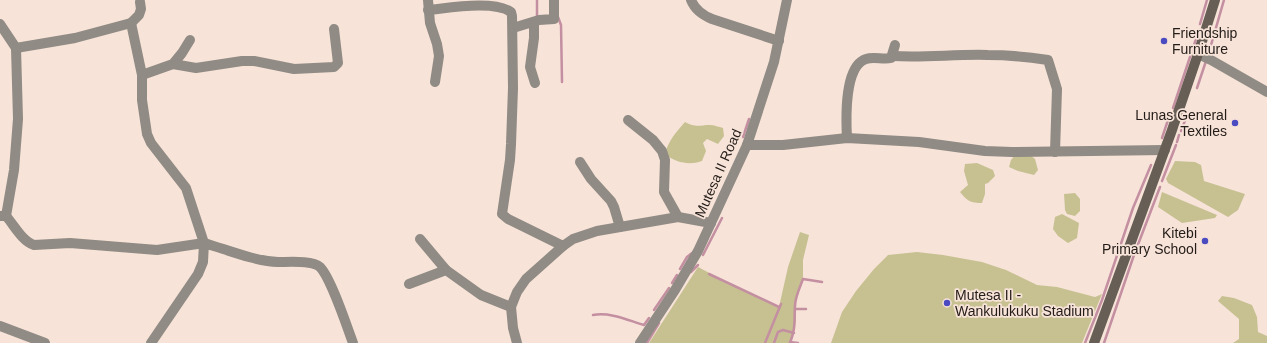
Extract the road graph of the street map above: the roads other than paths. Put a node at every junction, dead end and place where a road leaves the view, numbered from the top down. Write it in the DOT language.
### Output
graph roads {
  1 [pos="554,0"];
  2 [pos="691,0"];
  3 [pos="787,0"];
  4 [pos="1215,0"];
  5 [pos="140,2"];
  6 [pos="428,5"];
  7 [pos="131,23"];
  8 [pos="534,23"];
  9 [pos="0,24"];
  10 [pos="512,28"];
  11 [pos="334,29"];
  12 [pos="190,40"];
  13 [pos="779,41"];
  14 [pos="895,45"];
  15 [pos="16,48"];
  16 [pos="1198,54"];
  17 [pos="893,56"];
  18 [pos="173,64"];
  19 [pos="142,75"];
  20 [pos="435,82"];
  21 [pos="535,83"];
  22 [pos="1267,92"];
  23 [pos="628,120"];
  24 [pos="848,138"];
  25 [pos="747,145"];
  26 [pos="1165,150"];
  27 [pos="1055,152"];
  28 [pos="580,162"];
  29 [pos="3,216"];
  30 [pos="678,216"];
  31 [pos="712,223"];
  32 [pos="620,227"];
  33 [pos="420,239"];
  34 [pos="204,243"];
  35 [pos="563,246"];
  36 [pos="446,270"];
  37 [pos="409,284"];
  38 [pos="511,307"];
  39 [pos="0,326"];
  40 [pos="45,343"];
  41 [pos="151,343"];
  42 [pos="353,343"];
  43 [pos="517,343"];
  44 [pos="640,343"];
  45 [pos="1094,343"];
  1 -- 8 [label="street"];
  2 -- 13 [label="street"];
  3 -- 13 [label="street, Mutesa II Road"];
  4 -- 16 [label="main road"];
  5 -- 7 [label="street"];
  6 -- 10 [label="street"];
  6 -- 20 [label="street"];
  7 -- 15 [label="street"];
  7 -- 19 [label="street"];
  8 -- 10 [label="street"];
  8 -- 21 [label="street"];
  9 -- 15 [label="street"];
  10 -- 35 [label="street"];
  11 -- 18 [label="street"];
  12 -- 18 [label="street"];
  13 -- 25 [label="street, Mutesa II Road"];
  14 -- 17 [label="street"];
  15 -- 29 [label="street"];
  16 -- 22 [label="street"];
  16 -- 26 [label="main road"];
  17 -- 24 [label="street"];
  17 -- 27 [label="street"];
  18 -- 19 [label="street"];
  19 -- 34 [label="street"];
  23 -- 30 [label="street"];
  24 -- 25 [label="street"];
  24 -- 27 [label="street"];
  25 -- 31 [label="street, Mutesa II Road"];
  26 -- 27 [label="street"];
  26 -- 45 [label="main road"];
  28 -- 32 [label="street"];
  29 -- 34 [label="street"];
  30 -- 31 [label="street"];
  30 -- 32 [label="street"];
  31 -- 44 [label="street, Mutesa II Road"];
  32 -- 35 [label="street"];
  33 -- 36 [label="street"];
  34 -- 41 [label="street"];
  34 -- 42 [label="street"];
  35 -- 38 [label="street"];
  36 -- 37 [label="street"];
  36 -- 38 [label="street"];
  38 -- 43 [label="street"];
  39 -- 40 [label="street"];
}
